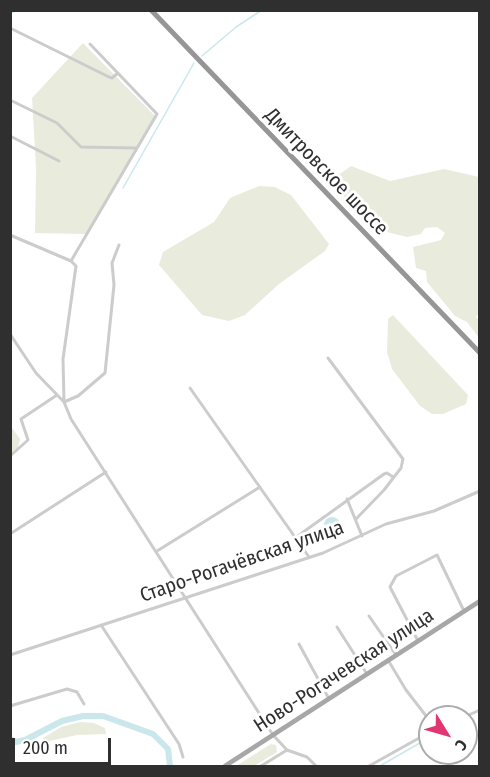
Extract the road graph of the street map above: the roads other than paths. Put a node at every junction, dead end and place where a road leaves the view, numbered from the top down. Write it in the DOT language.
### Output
graph roads {
  1 [pos="151,10"];
  2 [pos="10,28"];
  3 [pos="90,44"];
  4 [pos="118,73"];
  5 [pos="10,100"];
  6 [pos="10,136"];
  7 [pos="136,148"];
  8 [pos="59,161"];
  9 [pos="10,235"];
  10 [pos="119,246"];
  11 [pos="71,261"];
  12 [pos="10,334"];
  13 [pos="480,353"];
  14 [pos="328,358"];
  15 [pos="189,388"];
  16 [pos="57,395"];
  17 [pos="64,402"];
  18 [pos="10,456"];
  19 [pos="106,472"];
  20 [pos="393,477"];
  21 [pos="260,487"];
  22 [pos="480,491"];
  23 [pos="347,499"];
  24 [pos="356,519"];
  25 [pos="10,534"];
  26 [pos="362,536"];
  27 [pos="295,538"];
  28 [pos="157,552"];
  29 [pos="309,557"];
  30 [pos="186,597"];
  31 [pos="479,601"];
  32 [pos="464,611"];
  33 [pos="369,616"];
  34 [pos="101,625"];
  35 [pos="337,627"];
  36 [pos="418,641"];
  37 [pos="299,644"];
  38 [pos="10,655"];
  39 [pos="396,655"];
  40 [pos="388,660"];
  41 [pos="367,675"];
  42 [pos="329,699"];
  43 [pos="84,704"];
  44 [pos="418,705"];
  45 [pos="10,706"];
  46 [pos="273,735"];
  47 [pos="418,739"];
  48 [pos="287,750"];
  49 [pos="183,757"];
  50 [pos="225,766"];
  51 [pos="261,766"];
  52 [pos="316,766"];
  53 [pos="369,766"];
  1 -- 13 [label="highway, Дмитровское шоссе"];
  2 -- 4 [label="street"];
  3 -- 4 [label="street"];
  4 -- 7 [label="street"];
  5 -- 7 [label="street"];
  6 -- 8 [label="street"];
  7 -- 11 [label="street"];
  9 -- 11 [label="street"];
  10 -- 17 [label="street"];
  11 -- 17 [label="street"];
  12 -- 16 [label="street"];
  14 -- 20 [label="street"];
  15 -- 21 [label="street"];
  16 -- 17 [label="street"];
  16 -- 18 [label="street"];
  17 -- 19 [label="street"];
  19 -- 25 [label="street"];
  19 -- 28 [label="street"];
  20 -- 23 [label="street"];
  20 -- 24 [label="street"];
  21 -- 27 [label="street"];
  21 -- 28 [label="street"];
  22 -- 26 [label="street, Старо-Рогачёвская улица"];
  23 -- 24 [label="street"];
  23 -- 27 [label="street"];
  24 -- 26 [label="street"];
  26 -- 29 [label="street, Старо-Рогачёвская улица"];
  27 -- 29 [label="street"];
  28 -- 30 [label="street"];
  29 -- 30 [label="street, Старо-Рогачёвская улица"];
  30 -- 34 [label="street, Старо-Рогачёвская улица"];
  30 -- 46 [label="street"];
  31 -- 32 [label="main road, Ново-Рогачевская улица"];
  32 -- 36 [label="main road, Ново-Рогачевская улица"];
  32 -- 36 [label="street"];
  33 -- 39 [label="street"];
  34 -- 38 [label="street, Старо-Рогачёвская улица"];
  34 -- 49 [label="street"];
  35 -- 41 [label="street"];
  36 -- 39 [label="main road, Ново-Рогачевская улица"];
  37 -- 42 [label="street"];
  39 -- 40 [label="main road, Ново-Рогачевская улица"];
  40 -- 41 [label="main road, Ново-Рогачевская улица"];
  40 -- 44 [label="street"];
  41 -- 42 [label="main road, Ново-Рогачевская улица"];
  42 -- 46 [label="main road, Ново-Рогачевская улица"];
  43 -- 45 [label="street"];
  46 -- 48 [label="street"];
  46 -- 50 [label="main road, Ново-Рогачевская улица"];
  47 -- 53 [label="street"];
  48 -- 51 [label="street"];
  48 -- 52 [label="street"];
}
